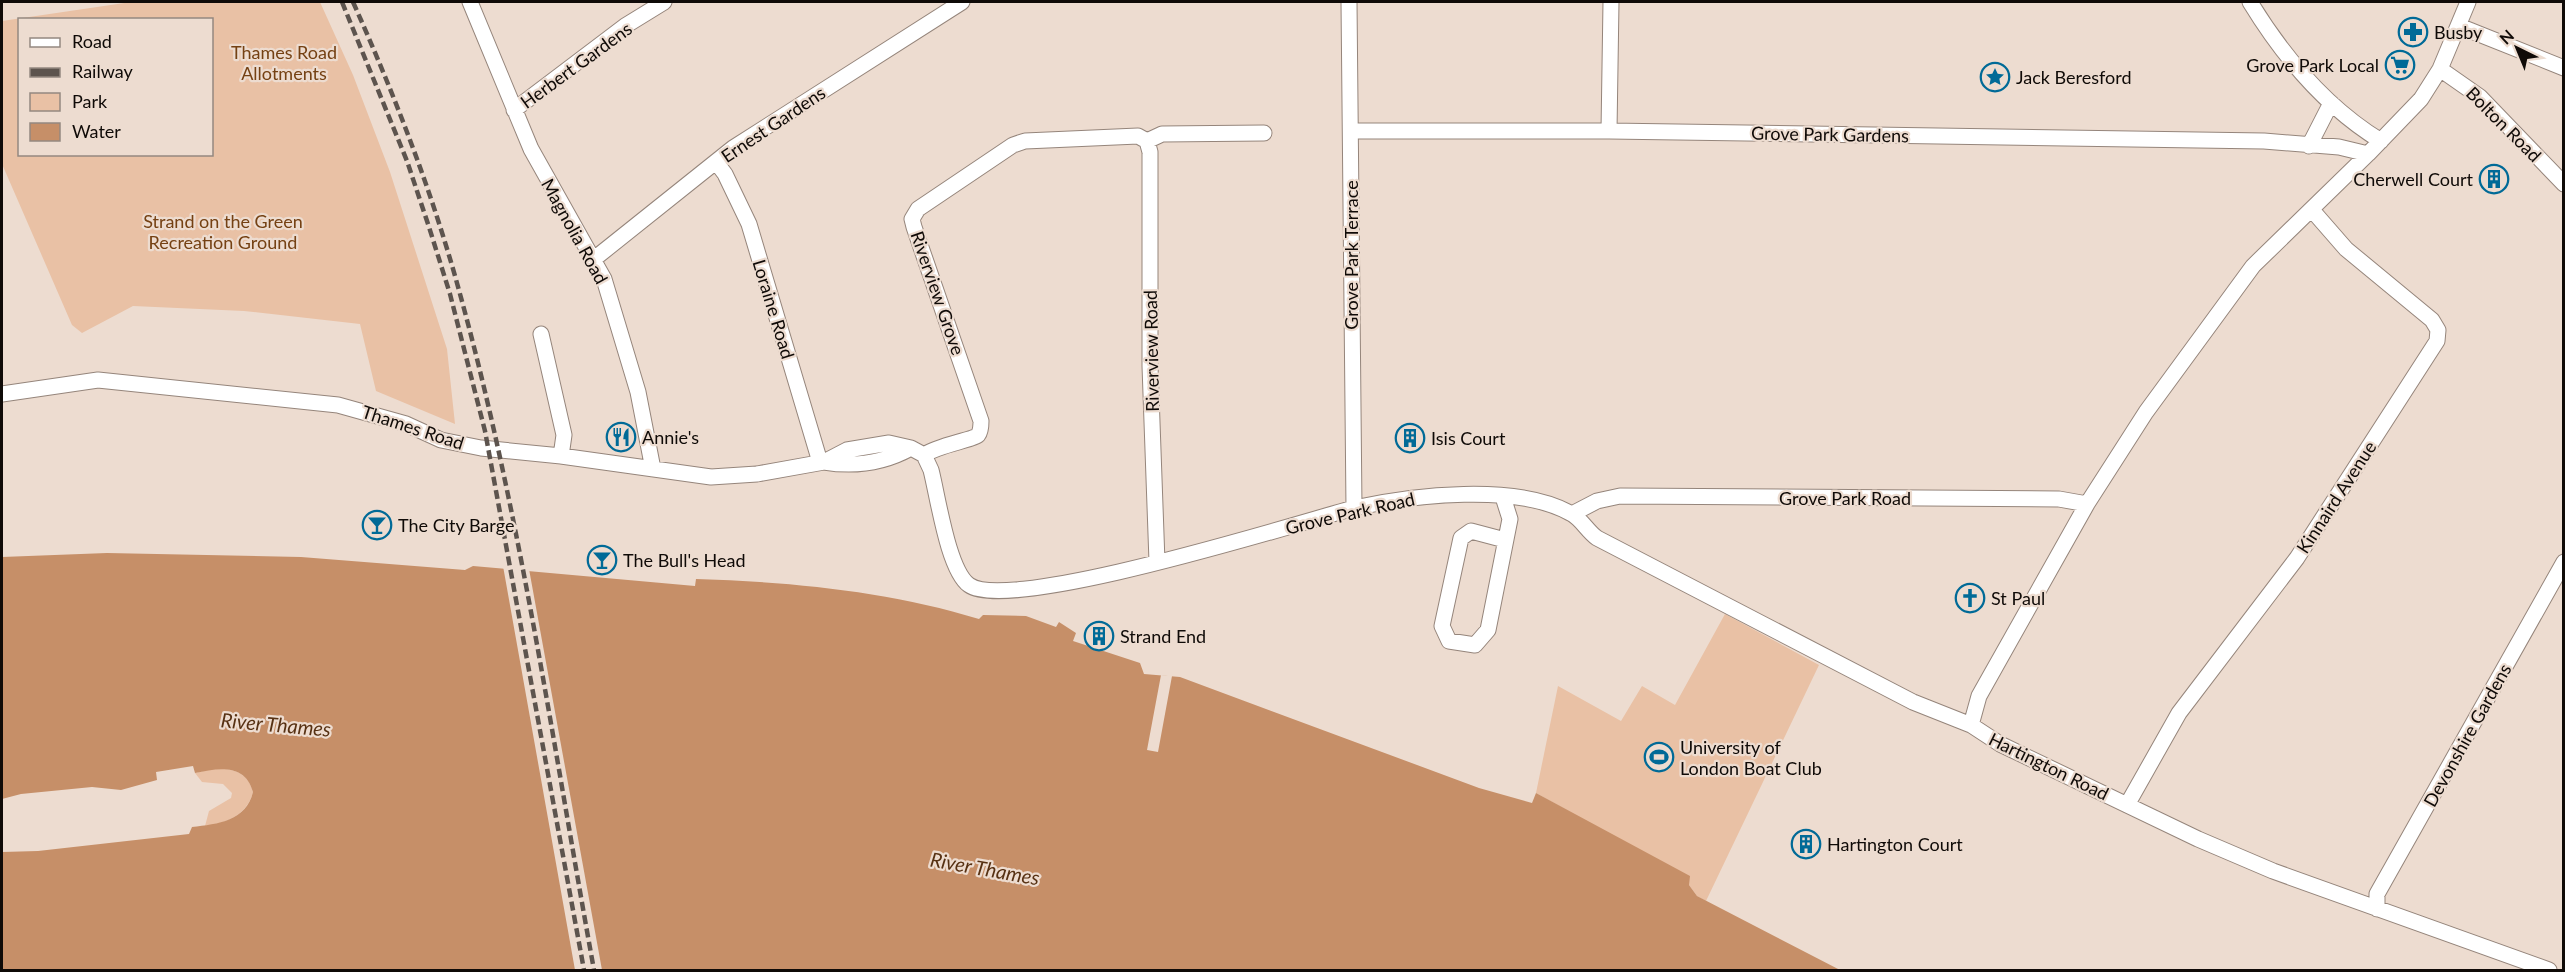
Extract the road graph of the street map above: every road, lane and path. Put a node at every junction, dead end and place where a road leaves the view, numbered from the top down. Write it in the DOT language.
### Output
graph roads {
  1 [pos="470,2"];
  2 [pos="664,2"];
  3 [pos="962,2"];
  4 [pos="1349,2"];
  5 [pos="1611,2"];
  6 [pos="2250,2"];
  7 [pos="2468,2"];
  8 [pos="2459,26"];
  9 [pos="2564,68"];
  10 [pos="2440,69"];
  11 [pos="2331,103"];
  12 [pos="514,110"];
  13 [pos="1350,131"];
  14 [pos="1609,131"];
  15 [pos="1264,133"];
  16 [pos="1147,141"];
  17 [pos="2381,141"];
  18 [pos="2308,146"];
  19 [pos="2368,154"];
  20 [pos="716,162"];
  21 [pos="2564,184"];
  22 [pos="2312,210"];
  23 [pos="594,259"];
  24 [pos="541,334"];
  25 [pos="2,394"];
  26 [pos="918,452"];
  27 [pos="561,456"];
  28 [pos="822,462"];
  29 [pos="653,469"];
  30 [pos="1503,496"];
  31 [pos="2087,504"];
  32 [pos="1354,508"];
  33 [pos="1572,514"];
  34 [pos="1505,540"];
  35 [pos="1157,562"];
  36 [pos="2564,562"];
  37 [pos="1971,724"];
  38 [pos="2127,805"];
  39 [pos="2377,909"];
  40 [pos="2549,970"];
  1 -- 12 [label="street, Magnolia Road"];
  2 -- 12 [label="street, Herbert Gardens"];
  3 -- 20 [label="street, Ernest Gardens"];
  4 -- 13 [label="street, Grove Park Terrace"];
  5 -- 14 [label="street"];
  6 -- 11 [label="street"];
  7 -- 8 [label="street"];
  8 -- 9 [label="street"];
  8 -- 10 [label="street"];
  10 -- 17 [label="street"];
  10 -- 21 [label="street, Bolton Road"];
  11 -- 17 [label="street"];
  11 -- 18 [label="street"];
  12 -- 23 [label="street, Magnolia Road"];
  13 -- 14 [label="street, Grove Park Gardens"];
  13 -- 32 [label="street, Grove Park Terrace"];
  14 -- 18 [label="street, Grove Park Gardens"];
  15 -- 16 [label="street, Riverview Grove"];
  16 -- 26 [label="street, Riverview Grove"];
  16 -- 35 [label="street, Riverview Road"];
  17 -- 19 [label="street"];
  18 -- 19 [label="street, Grove Park Gardens"];
  19 -- 22 [label="street"];
  20 -- 23 [label="street, Ernest Gardens"];
  20 -- 28 [label="street, Loraine Road"];
  22 -- 31 [label="street"];
  22 -- 38 [label="street, Kinnaird Avenue"];
  23 -- 29 [label="street, Magnolia Road"];
  24 -- 27 [label="street"];
  25 -- 27 [label="street, Thames Road"];
  26 -- 28 [label="street, Thames Road"];
  26 -- 35 [label="street, Grove Park Road"];
  27 -- 29 [label="street, Thames Road"];
  28 -- 29 [label="street, Thames Road"];
  30 -- 32 [label="street, Grove Park Road"];
  30 -- 33 [label="street, Grove Park Road"];
  30 -- 34 [label="street"];
  31 -- 33 [label="street, Grove Park Road"];
  31 -- 37 [label="street"];
  32 -- 35 [label="street, Grove Park Road"];
  33 -- 37 [label="street, Hartington Road"];
  34 -- 34 [label="street"];
  36 -- 39 [label="street, Devonshire Gardens"];
  37 -- 38 [label="street, Hartington Road"];
  38 -- 39 [label="street, Hartington Road"];
  39 -- 40 [label="street, Hartington Road"];
}
